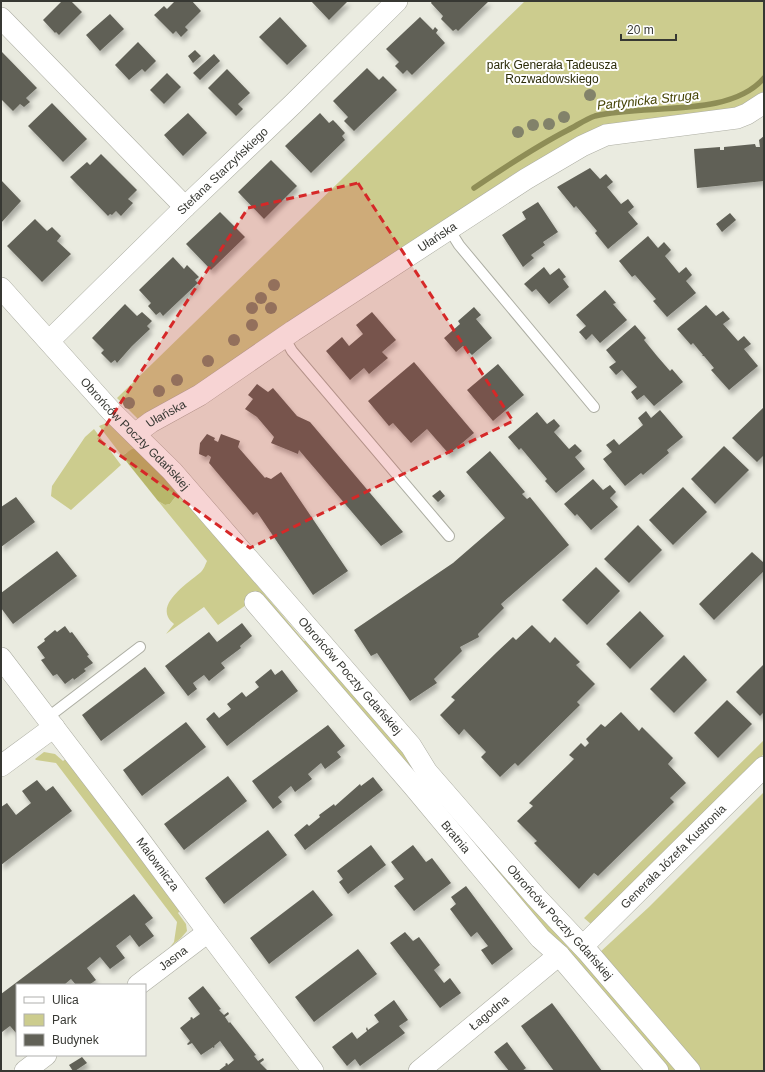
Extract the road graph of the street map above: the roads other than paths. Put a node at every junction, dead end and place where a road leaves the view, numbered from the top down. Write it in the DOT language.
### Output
graph roads {
  1 [pos="395,2"];
  2 [pos="1,18"];
  3 [pos="764,103"];
  4 [pos="185,207"];
  5 [pos="449,229"];
  6 [pos="1,288"];
  7 [pos="284,337"];
  8 [pos="49,341"];
  9 [pos="594,406"];
  10 [pos="136,434"];
  11 [pos="449,536"];
  12 [pos="255,602"];
  13 [pos="140,647"];
  14 [pos="1,658"];
  15 [pos="50,723"];
  16 [pos="1,766"];
  17 [pos="764,767"];
  18 [pos="208,932"];
  19 [pos="583,946"];
  20 [pos="560,955"];
  21 [pos="139,984"];
  22 [pos="45,1056"];
  23 [pos="27,1070"];
  24 [pos="313,1071"];
  25 [pos="419,1071"];
  26 [pos="658,1071"];
  27 [pos="690,1071"];
  1 -- 4 [label="street, Stefana Starzyńskiego"];
  2 -- 4 [label="street"];
  3 -- 5 [label="street, Ułańska"];
  4 -- 8 [label="street, Stefana Starzyńskiego"];
  5 -- 7 [label="street, Ułańska"];
  5 -- 9 [label="lane"];
  6 -- 8 [label="street, Obrońców Poczty Gdańskiej"];
  7 -- 10 [label="street, Ułańska"];
  7 -- 11 [label="lane"];
  8 -- 10 [label="street, Obrońców Poczty Gdańskiej"];
  10 -- 19 [label="street, Obrońców Poczty Gdańskiej"];
  12 -- 20 [label="street, Bratnia"];
  13 -- 15 [label="lane"];
  14 -- 15 [label="street, Malownicza"];
  15 -- 16 [label="street"];
  15 -- 18 [label="street, Malownicza"];
  17 -- 19 [label="street, Generała Józefa Kustronia"];
  18 -- 21 [label="street, Jasna"];
  18 -- 24 [label="street, Malownicza"];
  19 -- 27 [label="street, Obrońców Poczty Gdańskiej"];
  20 -- 25 [label="street, Łagodna"];
  20 -- 26 [label="street, Bratnia"];
  22 -- 23 [label="street"];
}
